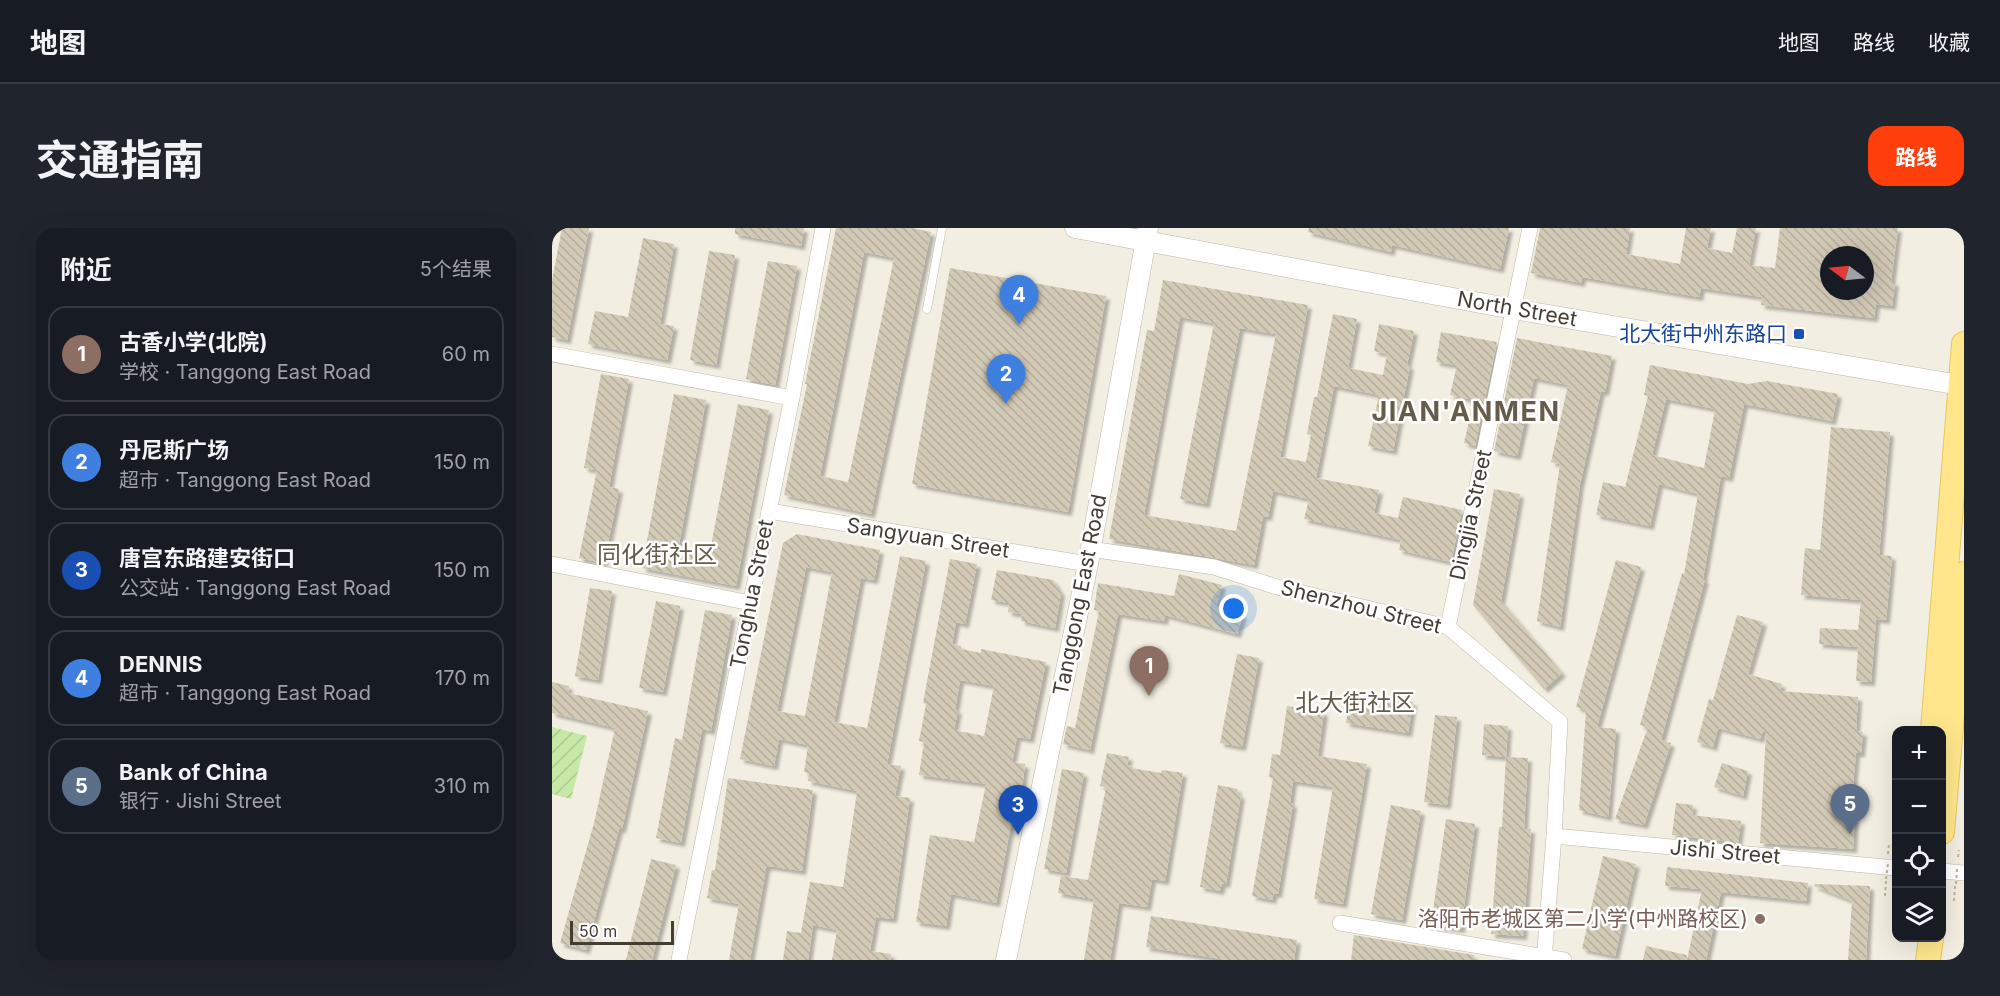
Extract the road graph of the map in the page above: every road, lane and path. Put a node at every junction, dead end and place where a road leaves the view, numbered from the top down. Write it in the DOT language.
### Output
graph roads {
  1 [pos="823,228"];
  2 [pos="942,228"];
  3 [pos="1075,228"];
  4 [pos="1530,228"];
  5 [pos="1147,231"];
  6 [pos="1515,303"];
  7 [pos="927,309"];
  8 [pos="1964,344"];
  9 [pos="552,354"];
  10 [pos="1960,380"];
  11 [pos="792,398"];
  12 [pos="769,511"];
  13 [pos="1089,556"];
  14 [pos="552,564"];
  15 [pos="1964,574"];
  16 [pos="751,603"];
  17 [pos="1963,609"];
  18 [pos="1448,627"];
  19 [pos="1933,726"];
  20 [pos="1946,781"];
  21 [pos="1554,836"];
  22 [pos="1890,870"];
  23 [pos="1954,874"];
  24 [pos="1885,896"];
  25 [pos="1954,901"];
  26 [pos="1340,923"];
  27 [pos="1916,942"];
  28 [pos="1930,942"];
  29 [pos="1544,958"];
  30 [pos="679,960"];
  31 [pos="1006,960"];
  32 [pos="1564,960"];
  33 [pos="1914,960"];
  34 [pos="1928,960"];
  1 -- 11 [label="street, Tonghua Street"];
  2 -- 7 [label="lane"];
  3 -- 5 [label="street, North Street"];
  4 -- 6 [label="street, Dingjia Street"];
  5 -- 6 [label="street, North Street"];
  5 -- 13 [label="street, Tanggong East Road"];
  6 -- 10 [label="street, North Street"];
  6 -- 18 [label="street, Dingjia Street"];
  8 -- 10 [label="main road"];
  9 -- 11 [label="street"];
  10 -- 19 [label="main road"];
  11 -- 12 [label="street, Tonghua Street"];
  12 -- 13 [label="street, Sangyuan Street"];
  12 -- 16 [label="street, Tonghua Street"];
  13 -- 18 [label="street, Shenzhou Street"];
  13 -- 31 [label="street, Tanggong East Road"];
  14 -- 16 [label="street"];
  15 -- 17 [label="main road"];
  16 -- 30 [label="street, Tonghua Street"];
  17 -- 20 [label="main road"];
  18 -- 21 [label="street, Shenzhou Street"];
  21 -- 22 [label="street, Jishi Street"];
  21 -- 29 [label="street"];
  22 -- 24 [label="path"];
  23 -- 25 [label="path"];
  26 -- 29 [label="street"];
  27 -- 33 [label="main road"];
  28 -- 34 [label="main road"];
  29 -- 32 [label="street"];
}
